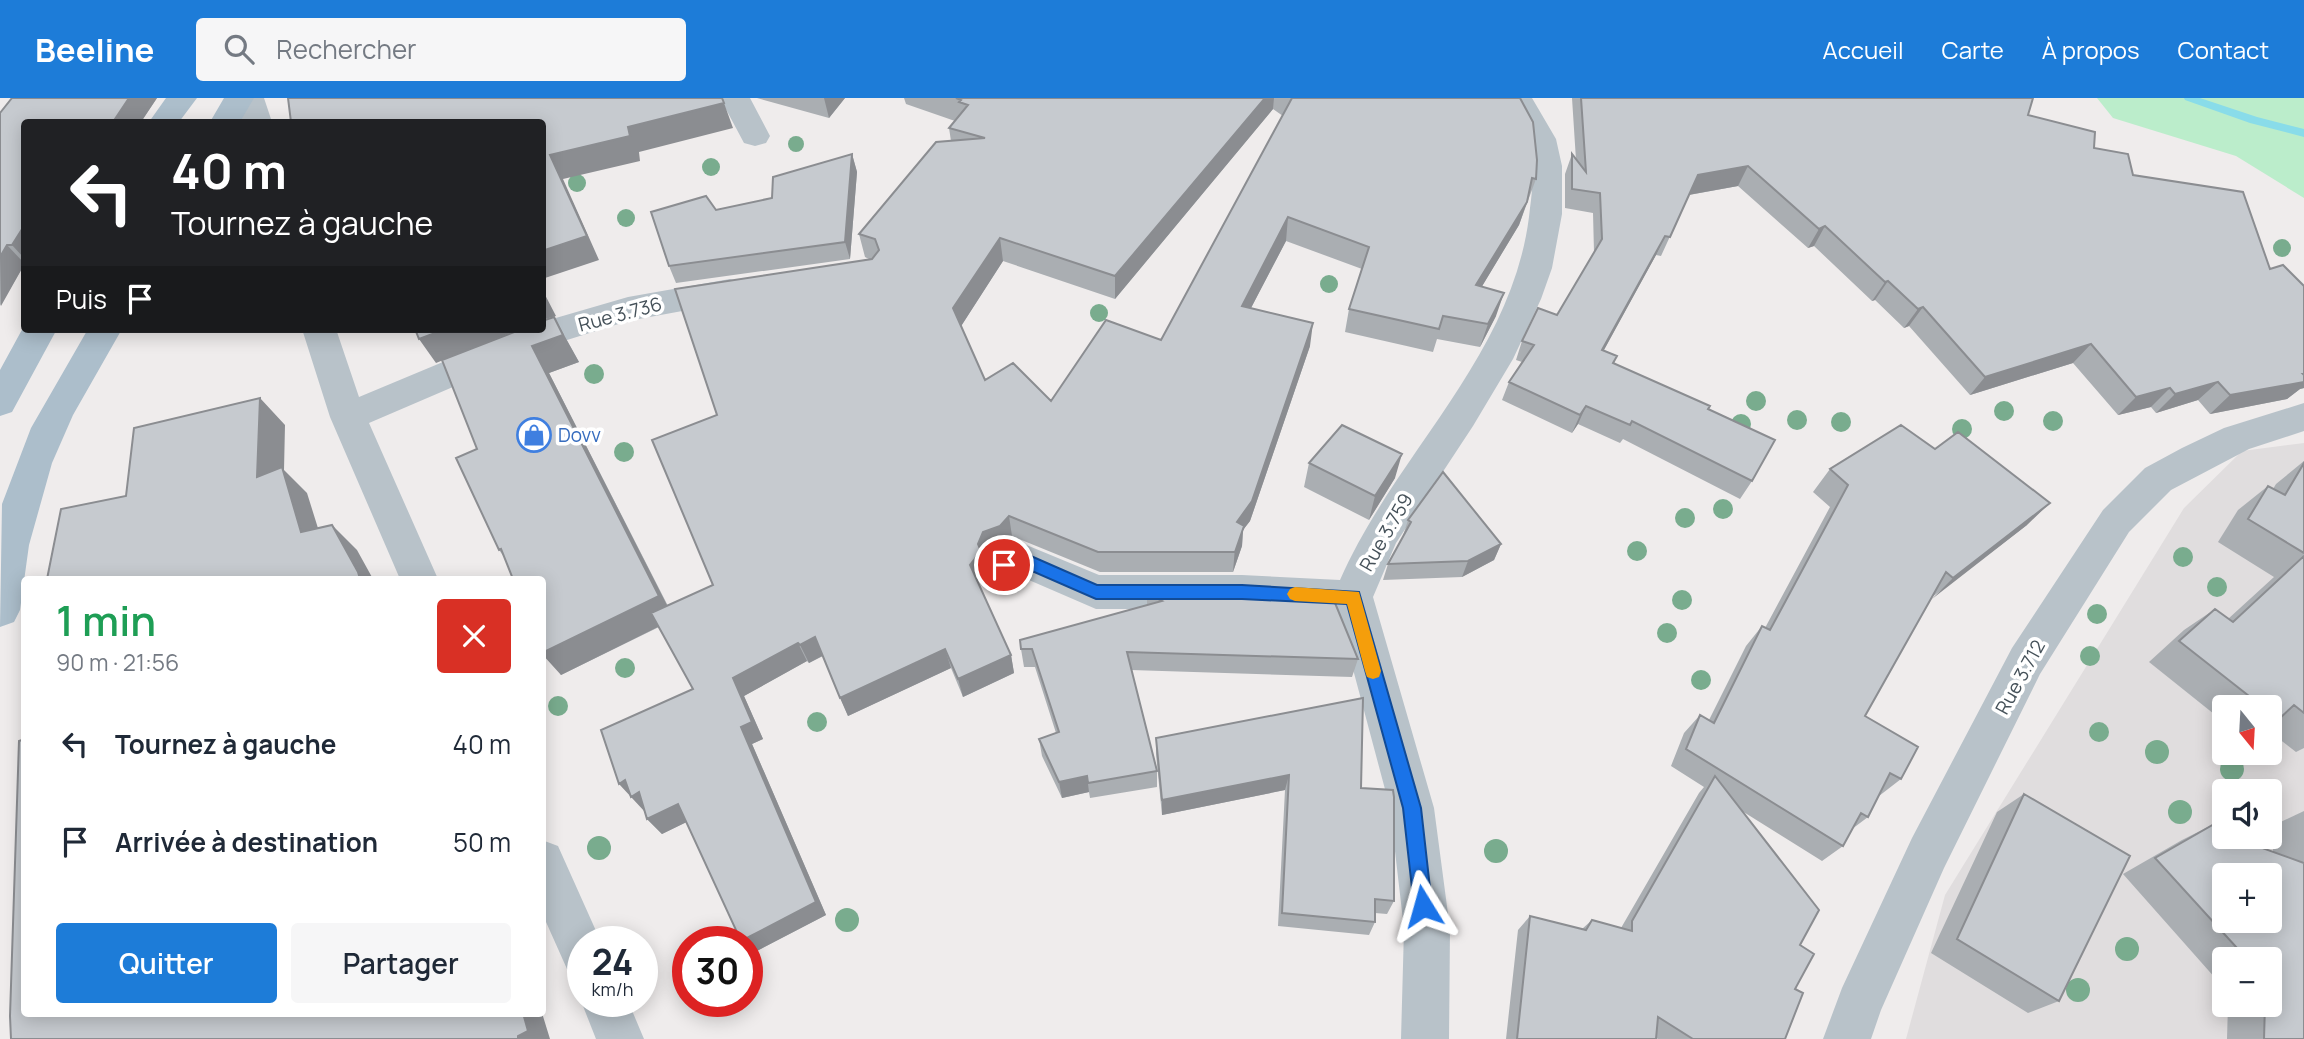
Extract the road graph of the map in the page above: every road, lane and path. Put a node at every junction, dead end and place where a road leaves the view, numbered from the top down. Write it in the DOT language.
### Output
graph roads {
  1 [pos="182,98"];
  2 [pos="239,98"];
  3 [pos="249,98"];
  4 [pos="735,98"];
  5 [pos="1517,98"];
  6 [pos="166,119"];
  7 [pos="227,119"];
  8 [pos="256,119"];
  9 [pos="755,135"];
  10 [pos="761,286"];
  11 [pos="38,333"];
  12 [pos="103,333"];
  13 [pos="320,333"];
  14 [pos="0,402"];
  15 [pos="348,417"];
  16 [pos="2304,417"];
  17 [pos="1004,565"];
  18 [pos="418,576"];
  19 [pos="1353,597"];
  20 [pos="0,610"];
  21 [pos="546,870"];
  22 [pos="571,926"];
  23 [pos="611,1017"];
  24 [pos="620,1039"];
  25 [pos="1425,1039"];
  26 [pos="1847,1039"];
  1 -- 6 [label="main road"];
  2 -- 7 [label="main road"];
  3 -- 8 [label="street"];
  4 -- 9 [label="street"];
  5 -- 19 [label="street, Rue 3.759"];
  10 -- 15 [label="street, Rue 3.736"];
  11 -- 14 [label="main road"];
  12 -- 20 [label="main road"];
  13 -- 15 [label="street"];
  15 -- 18 [label="street"];
  16 -- 26 [label="street, Rue 3.712"];
  17 -- 19 [label="street"];
  19 -- 25 [label="street"];
  21 -- 22 [label="street"];
  23 -- 24 [label="street"];
}
